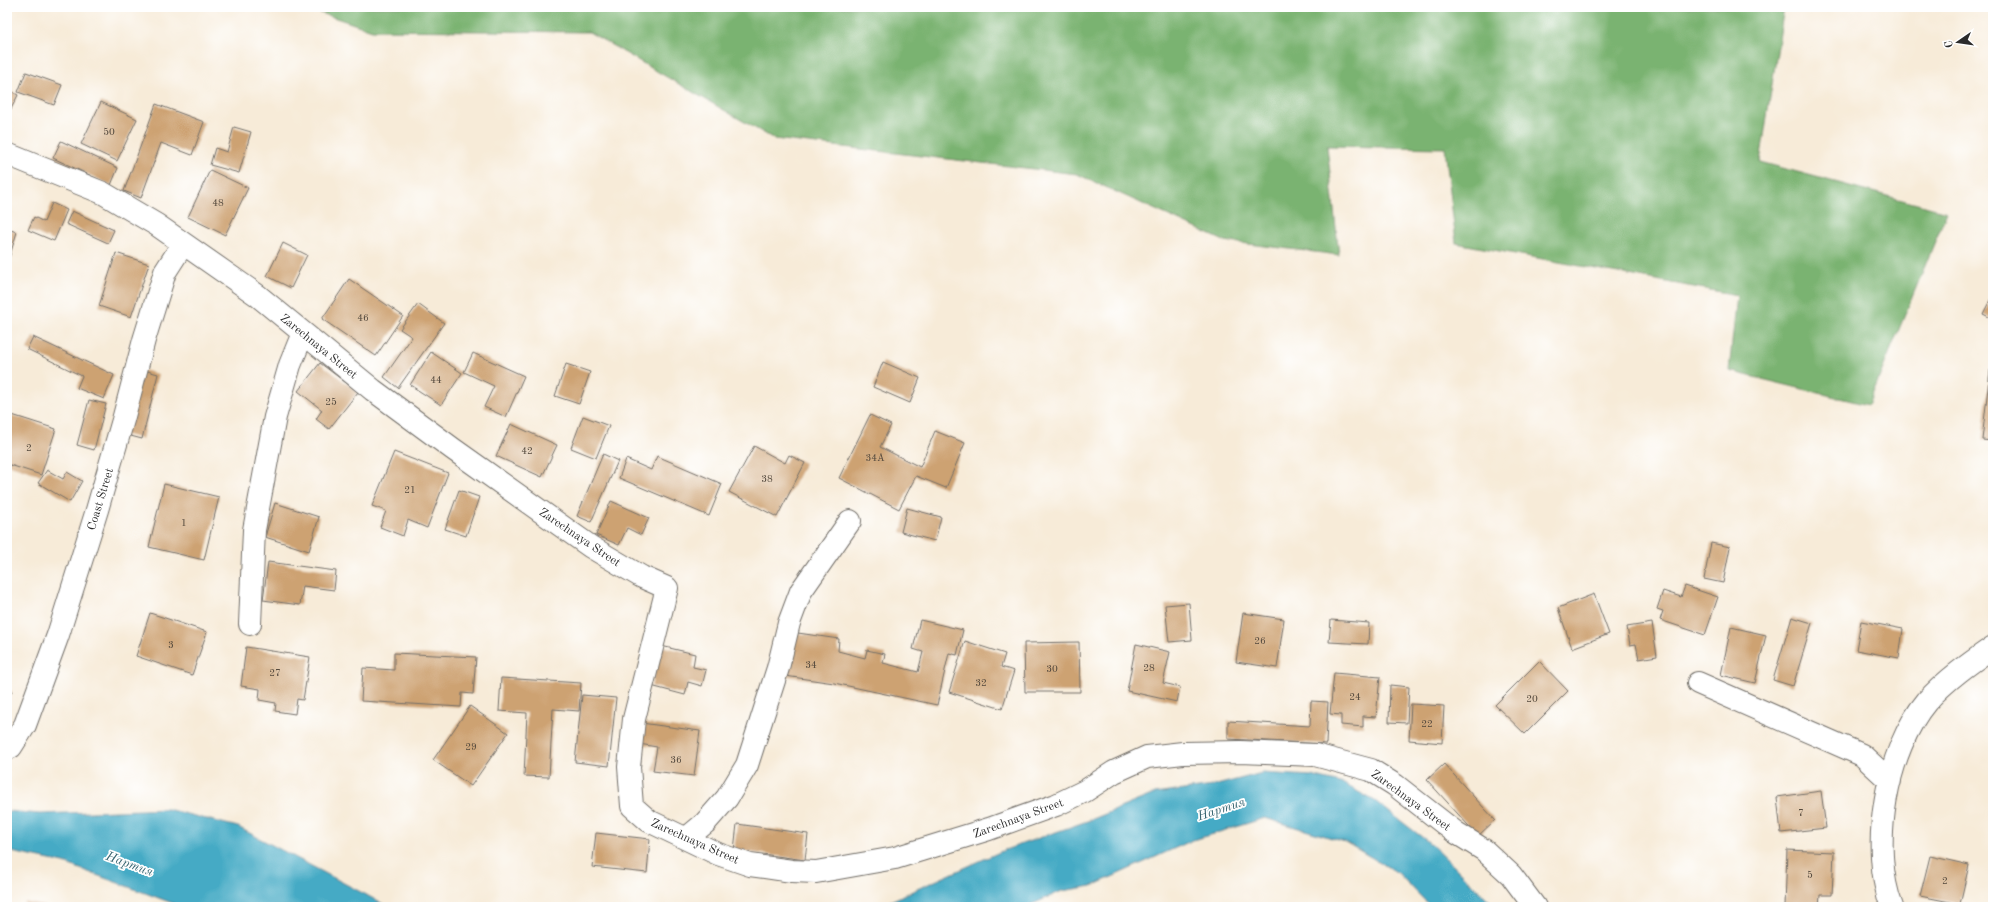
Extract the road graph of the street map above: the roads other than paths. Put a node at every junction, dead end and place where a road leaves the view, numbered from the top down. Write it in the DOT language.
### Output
graph roads {
  1 [pos="7,154"];
  2 [pos="183,244"];
  3 [pos="303,333"];
  4 [pos="850,520"];
  5 [pos="250,624"];
  6 [pos="1993,647"];
  7 [pos="1698,682"];
  8 [pos="7,749"];
  9 [pos="1890,781"];
  10 [pos="687,838"];
  11 [pos="1535,907"];
  12 [pos="1892,907"];
  1 -- 2 [label="street, Zarechnaya Street"];
  2 -- 3 [label="street, Zarechnaya Street"];
  2 -- 8 [label="street, Coast Street"];
  3 -- 5 [label="street"];
  3 -- 10 [label="street, Zarechnaya Street"];
  4 -- 10 [label="street"];
  6 -- 9 [label="street"];
  7 -- 9 [label="street"];
  9 -- 12 [label="street"];
  10 -- 11 [label="street, Zarechnaya Street"];
}
